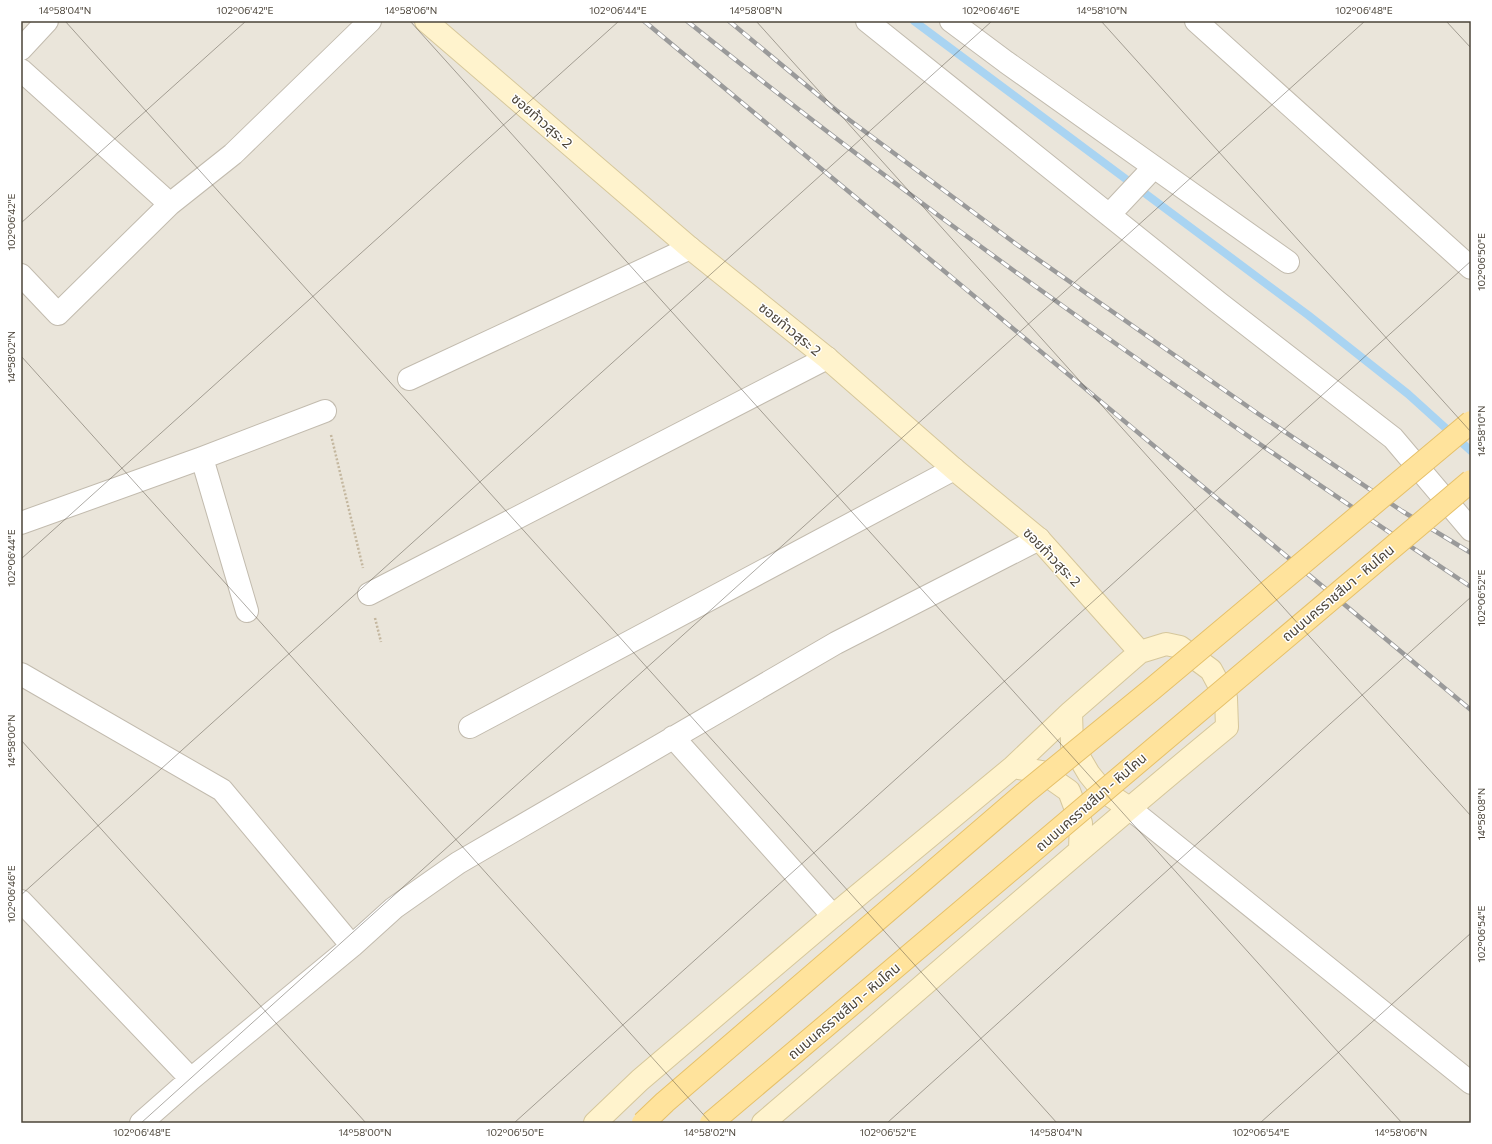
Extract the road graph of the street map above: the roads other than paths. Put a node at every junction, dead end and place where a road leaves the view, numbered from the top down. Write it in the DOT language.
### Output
graph roads {
  1 [pos="47,21"];
  2 [pos="370,21"];
  3 [pos="426,21"];
  4 [pos="867,21"];
  5 [pos="951,21"];
  6 [pos="1196,21"];
  7 [pos="21,50"];
  8 [pos="21,70"];
  9 [pos="1149,172"];
  10 [pos="170,204"];
  11 [pos="1116,207"];
  12 [pos="690,248"];
  13 [pos="1288,262"];
  14 [pos="1471,268"];
  15 [pos="21,275"];
  16 [pos="827,358"];
  17 [pos="409,379"];
  18 [pos="325,411"];
  19 [pos="1471,422"];
  20 [pos="202,458"];
  21 [pos="954,469"];
  22 [pos="1471,481"];
  23 [pos="21,523"];
  24 [pos="1471,530"];
  25 [pos="1039,540"];
  26 [pos="369,594"];
  27 [pos="247,611"];
  28 [pos="1140,652"];
  29 [pos="21,674"];
  30 [pos="1071,712"];
  31 [pos="470,727"];
  32 [pos="673,737"];
  33 [pos="1013,767"];
  34 [pos="1129,808"];
  35 [pos="1080,849"];
  36 [pos="21,901"];
  37 [pos="833,916"];
  38 [pos="352,946"];
  39 [pos="191,1079"];
  40 [pos="1471,1084"];
  41 [pos="141,1123"];
  42 [pos="595,1123"];
  43 [pos="643,1123"];
  44 [pos="712,1123"];
  45 [pos="763,1123"];
  1 -- 7 [label="street"];
  2 -- 10 [label="street"];
  3 -- 12 [label="main road, ซอยท้าวสุระ 2"];
  4 -- 11 [label="street"];
  5 -- 9 [label="street"];
  6 -- 14 [label="street"];
  8 -- 10 [label="street"];
  9 -- 11 [label="street"];
  9 -- 13 [label="street"];
  10 -- 15 [label="street"];
  11 -- 24 [label="street"];
  12 -- 16 [label="main road, ซอยท้าวสุระ 2"];
  12 -- 17 [label="street"];
  16 -- 21 [label="main road, ซอยท้าวสุระ 2"];
  16 -- 26 [label="street"];
  18 -- 20 [label="street"];
  19 -- 43 [label="main road, bridge"];
  20 -- 23 [label="street"];
  20 -- 27 [label="street"];
  21 -- 25 [label="main road, ซอยท้าวสุระ 2"];
  21 -- 31 [label="street"];
  22 -- 44 [label="main road, ถนนนครราชสีมา - หินโคน, bridge"];
  25 -- 28 [label="main road, ซอยท้าวสุระ 2"];
  25 -- 32 [label="street"];
  28 -- 30 [label="main road"];
  28 -- 34 [label="main road"];
  29 -- 38 [label="street"];
  30 -- 33 [label="main road"];
  30 -- 34 [label="main road"];
  32 -- 37 [label="street"];
  32 -- 38 [label="street"];
  33 -- 35 [label="main road"];
  33 -- 37 [label="main road"];
  34 -- 35 [label="main road"];
  34 -- 40 [label="street"];
  35 -- 45 [label="main road"];
  36 -- 39 [label="street"];
  37 -- 42 [label="main road"];
  38 -- 39 [label="street"];
  39 -- 41 [label="street"];
}
